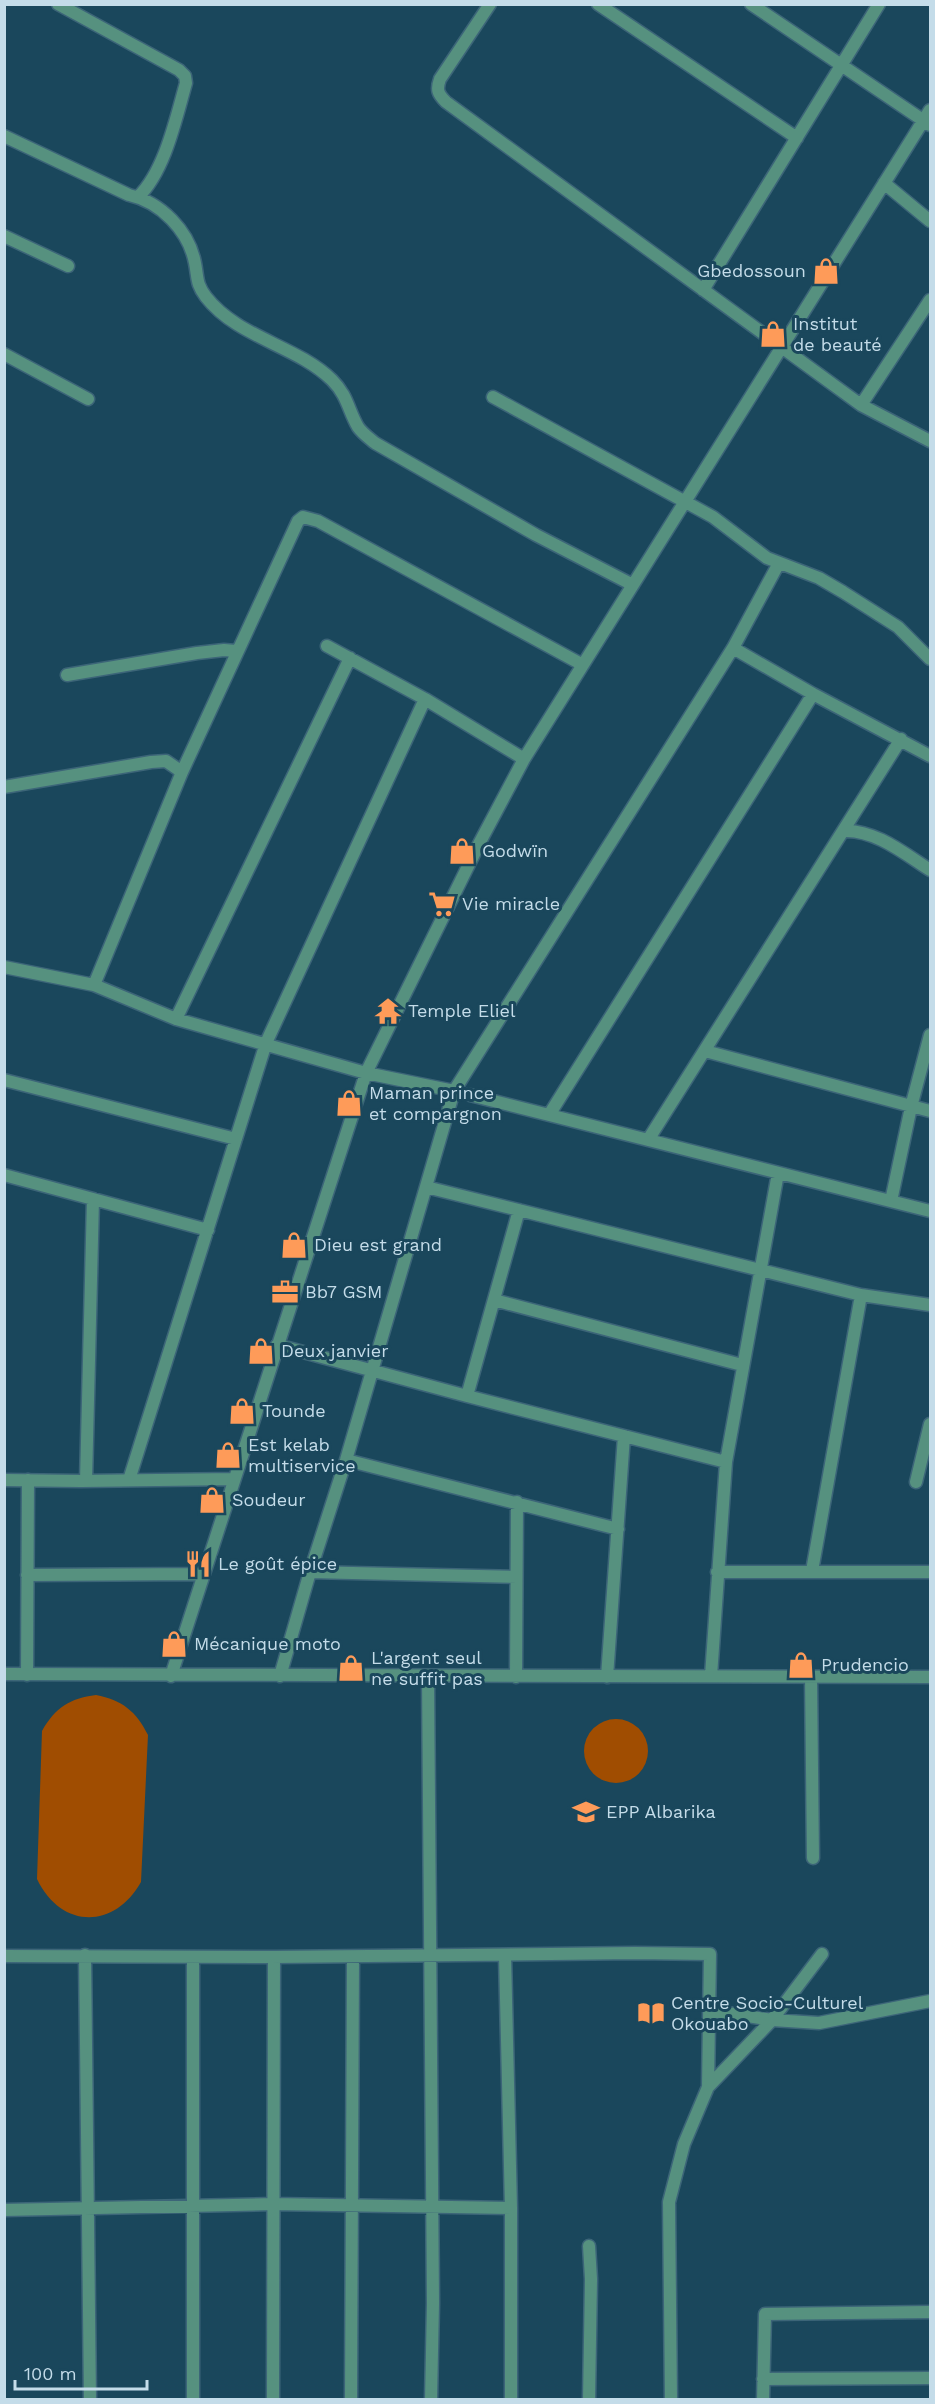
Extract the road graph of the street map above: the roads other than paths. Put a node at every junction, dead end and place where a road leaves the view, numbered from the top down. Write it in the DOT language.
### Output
graph roads {
  1 [pos="58,4"];
  2 [pos="490,4"];
  3 [pos="598,4"];
  4 [pos="751,4"];
  5 [pos="879,4"];
  6 [pos="841,66"];
  7 [pos="928,118"];
  8 [pos="4,136"];
  9 [pos="797,138"];
  10 [pos="884,183"];
  11 [pos="138,197"];
  12 [pos="930,221"];
  13 [pos="4,236"];
  14 [pos="68,266"];
  15 [pos="703,290"];
  16 [pos="930,300"];
  17 [pos="782,348"];
  18 [pos="4,354"];
  19 [pos="493,398"];
  20 [pos="88,399"];
  21 [pos="861,405"];
  22 [pos="930,441"];
  23 [pos="684,503"];
  24 [pos="779,563"];
  25 [pos="633,585"];
  26 [pos="327,646"];
  27 [pos="733,648"];
  28 [pos="236,651"];
  29 [pos="350,658"];
  30 [pos="930,659"];
  31 [pos="583,665"];
  32 [pos="67,675"];
  33 [pos="813,694"];
  34 [pos="425,699"];
  35 [pos="901,739"];
  36 [pos="930,756"];
  37 [pos="524,759"];
  38 [pos="182,772"];
  39 [pos="4,787"];
  40 [pos="843,831"];
  41 [pos="930,870"];
  42 [pos="4,967"];
  43 [pos="94,985"];
  44 [pos="176,1019"];
  45 [pos="930,1035"];
  46 [pos="266,1043"];
  47 [pos="705,1051"];
  48 [pos="366,1073"];
  49 [pos="4,1080"];
  50 [pos="454,1092"];
  51 [pos="911,1107"];
  52 [pos="930,1111"];
  53 [pos="549,1115"];
  54 [pos="236,1139"];
  55 [pos="648,1140"];
  56 [pos="778,1173"];
  57 [pos="4,1175"];
  58 [pos="426,1187"];
  59 [pos="93,1199"];
  60 [pos="891,1201"];
  61 [pos="519,1210"];
  62 [pos="930,1211"];
  63 [pos="208,1230"];
  64 [pos="760,1269"];
  65 [pos="861,1295"];
  66 [pos="494,1300"];
  67 [pos="930,1305"];
  68 [pos="277,1345"];
  69 [pos="742,1365"];
  70 [pos="372,1370"];
  71 [pos="467,1396"];
  72 [pos="930,1424"];
  73 [pos="624,1436"];
  74 [pos="346,1460"];
  75 [pos="726,1462"];
  76 [pos="4,1479"];
  77 [pos="234,1479"];
  78 [pos="28,1480"];
  79 [pos="129,1480"];
  80 [pos="86,1481"];
  81 [pos="916,1482"];
  82 [pos="517,1502"];
  83 [pos="618,1529"];
  84 [pos="812,1571"];
  85 [pos="310,1572"];
  86 [pos="717,1572"];
  87 [pos="930,1572"];
  88 [pos="203,1574"];
  89 [pos="27,1575"];
  90 [pos="516,1577"];
  91 [pos="930,1664"];
  92 [pos="4,1674"];
  93 [pos="27,1675"];
  94 [pos="171,1676"];
  95 [pos="280,1676"];
  96 [pos="711,1676"];
  97 [pos="428,1677"];
  98 [pos="516,1677"];
  99 [pos="607,1677"];
  100 [pos="811,1677"];
  101 [pos="926,1677"];
  102 [pos="813,1858"];
  103 [pos="822,1954"];
  104 [pos="85,1955"];
  105 [pos="4,1956"];
  106 [pos="430,1956"];
  107 [pos="505,1956"];
  108 [pos="193,1957"];
  109 [pos="274,1957"];
  110 [pos="353,1957"];
  111 [pos="930,2001"];
  112 [pos="709,2010"];
  113 [pos="772,2020"];
  114 [pos="708,2087"];
  115 [pos="273,2204"];
  116 [pos="194,2205"];
  117 [pos="351,2205"];
  118 [pos="432,2206"];
  119 [pos="88,2208"];
  120 [pos="511,2208"];
  121 [pos="4,2210"];
  122 [pos="589,2246"];
  123 [pos="930,2312"];
  124 [pos="930,2378"];
  125 [pos="763,2379"];
  126 [pos="90,2400"];
  127 [pos="193,2400"];
  128 [pos="273,2400"];
  129 [pos="351,2400"];
  130 [pos="431,2400"];
  131 [pos="511,2400"];
  132 [pos="589,2400"];
  133 [pos="671,2400"];
  134 [pos="763,2400"];
  1 -- 11 [label="street"];
  2 -- 15 [label="street"];
  3 -- 9 [label="street"];
  4 -- 6 [label="street"];
  5 -- 6 [label="street"];
  6 -- 7 [label="street"];
  6 -- 9 [label="street"];
  7 -- 10 [label="street"];
  8 -- 11 [label="street"];
  9 -- 15 [label="street"];
  10 -- 12 [label="street"];
  10 -- 17 [label="street"];
  11 -- 25 [label="street"];
  13 -- 14 [label="street"];
  15 -- 17 [label="street"];
  16 -- 21 [label="street"];
  17 -- 21 [label="street"];
  17 -- 23 [label="street"];
  18 -- 20 [label="street"];
  19 -- 23 [label="street"];
  21 -- 22 [label="street"];
  23 -- 24 [label="street"];
  23 -- 25 [label="street"];
  24 -- 27 [label="street"];
  24 -- 30 [label="street"];
  25 -- 31 [label="street"];
  26 -- 29 [label="street"];
  27 -- 33 [label="street"];
  27 -- 50 [label="street"];
  28 -- 31 [label="street"];
  28 -- 32 [label="street"];
  28 -- 38 [label="street"];
  29 -- 34 [label="street"];
  29 -- 44 [label="street"];
  31 -- 37 [label="street"];
  33 -- 35 [label="street"];
  33 -- 53 [label="street"];
  34 -- 37 [label="street"];
  34 -- 46 [label="street"];
  35 -- 36 [label="street"];
  35 -- 40 [label="street"];
  37 -- 48 [label="street"];
  38 -- 39 [label="street"];
  38 -- 43 [label="street"];
  40 -- 41 [label="street"];
  40 -- 47 [label="street"];
  42 -- 43 [label="street"];
  43 -- 44 [label="street"];
  44 -- 46 [label="street"];
  45 -- 51 [label="street"];
  46 -- 48 [label="street"];
  46 -- 54 [label="street"];
  47 -- 51 [label="street"];
  47 -- 55 [label="street"];
  48 -- 50 [label="street"];
  48 -- 68 [label="street"];
  49 -- 54 [label="street"];
  50 -- 53 [label="street"];
  50 -- 58 [label="street"];
  51 -- 52 [label="street"];
  51 -- 60 [label="street"];
  53 -- 55 [label="street"];
  54 -- 63 [label="street"];
  55 -- 56 [label="street"];
  56 -- 60 [label="street"];
  56 -- 64 [label="street"];
  57 -- 59 [label="street"];
  58 -- 61 [label="street"];
  58 -- 70 [label="street"];
  59 -- 63 [label="street"];
  59 -- 80 [label="street"];
  60 -- 62 [label="street"];
  61 -- 64 [label="street"];
  61 -- 66 [label="street"];
  63 -- 79 [label="street"];
  64 -- 65 [label="street"];
  64 -- 69 [label="street"];
  65 -- 67 [label="street"];
  65 -- 84 [label="street"];
  66 -- 69 [label="street"];
  66 -- 71 [label="street"];
  68 -- 70 [label="street"];
  68 -- 77 [label="street"];
  69 -- 75 [label="street"];
  70 -- 71 [label="street"];
  70 -- 74 [label="street"];
  71 -- 73 [label="street"];
  72 -- 81 [label="street"];
  73 -- 75 [label="street"];
  73 -- 83 [label="street"];
  74 -- 82 [label="street"];
  74 -- 85 [label="street"];
  75 -- 86 [label="street"];
  76 -- 78 [label="street"];
  77 -- 79 [label="street"];
  77 -- 88 [label="street"];
  78 -- 80 [label="street"];
  78 -- 89 [label="street"];
  79 -- 80 [label="street"];
  82 -- 83 [label="street"];
  82 -- 90 [label="street"];
  83 -- 99 [label="street"];
  84 -- 86 [label="street"];
  84 -- 87 [label="street"];
  85 -- 90 [label="street"];
  85 -- 95 [label="street"];
  86 -- 96 [label="street"];
  88 -- 89 [label="street"];
  88 -- 94 [label="street"];
  89 -- 93 [label="street"];
  90 -- 98 [label="street"];
  91 -- 101 [label="street"];
  92 -- 93 [label="street"];
  93 -- 94 [label="street"];
  94 -- 95 [label="street"];
  95 -- 97 [label="street"];
  96 -- 99 [label="street"];
  96 -- 100 [label="street"];
  97 -- 98 [label="street"];
  97 -- 106 [label="street"];
  98 -- 99 [label="street"];
  100 -- 101 [label="street"];
  100 -- 102 [label="street"];
  103 -- 113 [label="street"];
  104 -- 105 [label="street"];
  104 -- 108 [label="street"];
  104 -- 119 [label="street"];
  106 -- 107 [label="street"];
  106 -- 110 [label="street"];
  106 -- 118 [label="street"];
  107 -- 112 [label="street"];
  107 -- 120 [label="street"];
  108 -- 109 [label="street"];
  108 -- 116 [label="street"];
  109 -- 110 [label="street"];
  109 -- 115 [label="street"];
  110 -- 117 [label="street"];
  111 -- 113 [label="street"];
  112 -- 113 [label="street"];
  112 -- 114 [label="street"];
  113 -- 114 [label="street"];
  114 -- 133 [label="street"];
  115 -- 116 [label="street"];
  115 -- 117 [label="street"];
  115 -- 128 [label="street"];
  116 -- 119 [label="street"];
  116 -- 127 [label="street"];
  117 -- 118 [label="street"];
  117 -- 129 [label="street"];
  118 -- 120 [label="street"];
  118 -- 130 [label="street"];
  119 -- 121 [label="street"];
  119 -- 126 [label="street"];
  120 -- 131 [label="street"];
  122 -- 132 [label="street"];
  123 -- 125 [label="street"];
  124 -- 125 [label="street"];
  125 -- 134 [label="street"];
}
